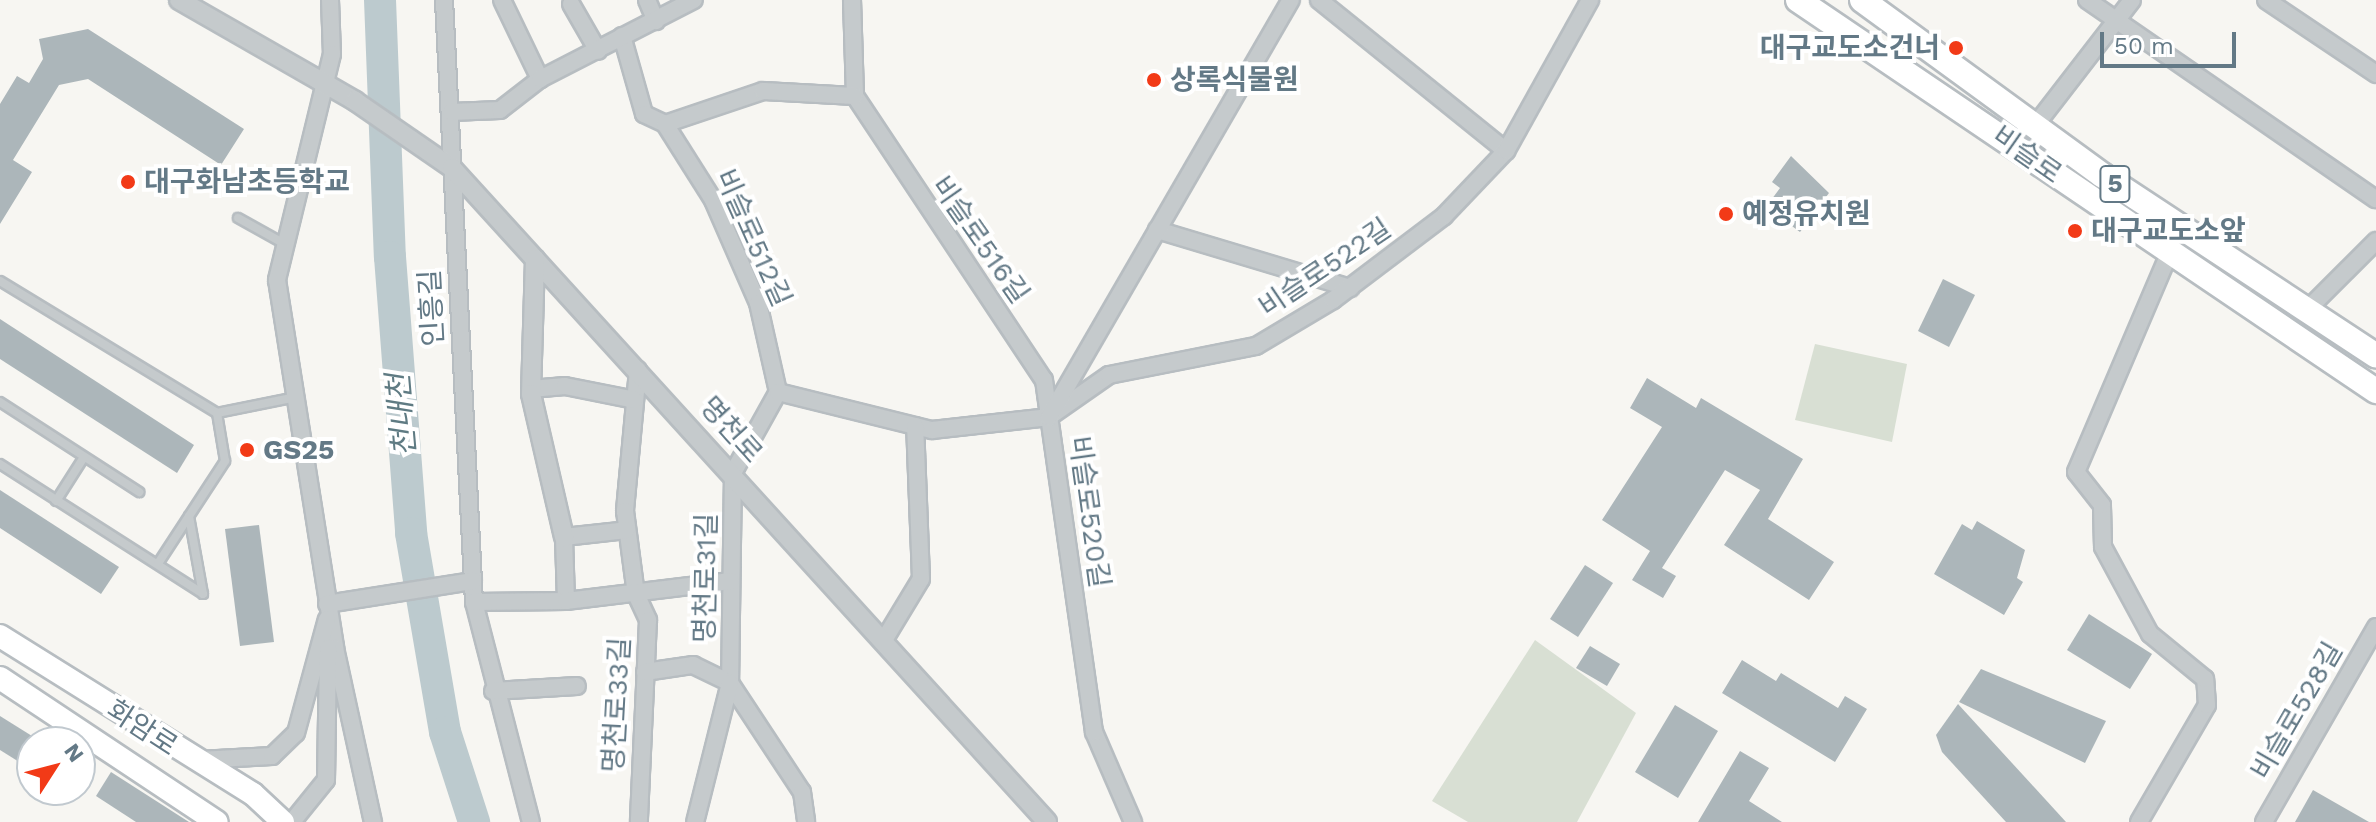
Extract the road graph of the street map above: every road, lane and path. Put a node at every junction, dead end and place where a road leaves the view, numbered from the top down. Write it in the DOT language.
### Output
graph roads {
  1 [pos="179,0"];
  2 [pos="330,0"];
  3 [pos="444,0"];
  4 [pos="502,0"];
  5 [pos="647,0"];
  6 [pos="694,0"];
  7 [pos="852,0"];
  8 [pos="1291,0"];
  9 [pos="1319,0"];
  10 [pos="1590,0"];
  11 [pos="1798,0"];
  12 [pos="1862,0"];
  13 [pos="2087,0"];
  14 [pos="2132,0"];
  15 [pos="573,1"];
  16 [pos="2268,1"];
  17 [pos="656,21"];
  18 [pos="2115,22"];
  19 [pos="622,36"];
  20 [pos="598,51"];
  21 [pos="2376,74"];
  22 [pos="540,79"];
  23 [pos="324,87"];
  24 [pos="855,96"];
  25 [pos="451,112"];
  26 [pos="665,124"];
  27 [pos="2034,127"];
  28 [pos="1506,151"];
  29 [pos="2039,164"];
  30 [pos="452,168"];
  31 [pos="2102,175"];
  32 [pos="2376,199"];
  33 [pos="238,218"];
  34 [pos="1157,230"];
  35 [pos="2376,241"];
  36 [pos="283,243"];
  37 [pos="2176,258"];
  38 [pos="535,259"];
  39 [pos="2245,271"];
  40 [pos="0,281"];
  41 [pos="1350,288"];
  42 [pos="2306,311"];
  43 [pos="2376,356"];
  44 [pos="638,370"];
  45 [pos="531,389"];
  46 [pos="2376,391"];
  47 [pos="778,392"];
  48 [pos="297,396"];
  49 [pos="635,400"];
  50 [pos="0,402"];
  51 [pos="217,413"];
  52 [pos="1049,417"];
  53 [pos="915,426"];
  54 [pos="84,457"];
  55 [pos="0,464"];
  56 [pos="733,473"];
  57 [pos="139,492"];
  58 [pos="56,501"];
  59 [pos="189,516"];
  60 [pos="627,530"];
  61 [pos="564,537"];
  62 [pos="159,562"];
  63 [pos="473,581"];
  64 [pos="731,581"];
  65 [pos="636,594"];
  66 [pos="566,601"];
  67 [pos="474,602"];
  68 [pos="328,609"];
  69 [pos="2376,627"];
  70 [pos="0,636"];
  71 [pos="884,640"];
  72 [pos="645,672"];
  73 [pos="0,678"];
  74 [pos="730,683"];
  75 [pos="577,686"];
  76 [pos="493,691"];
  77 [pos="191,760"];
  78 [pos="695,818"];
  79 [pos="217,822"];
  80 [pos="283,822"];
  81 [pos="292,822"];
  82 [pos="373,822"];
  83 [pos="531,822"];
  84 [pos="639,822"];
  85 [pos="806,822"];
  86 [pos="1047,822"];
  87 [pos="1133,822"];
  88 [pos="2139,822"];
  89 [pos="2264,822"];
  1 -- 23 [label="street, 명천로"];
  2 -- 23 [label="street"];
  3 -- 25 [label="street, 인흥길"];
  4 -- 22 [label="street"];
  5 -- 17 [label="street"];
  6 -- 17 [label="street"];
  7 -- 24 [label="street"];
  8 -- 34 [label="street, 비슬로520길"];
  9 -- 28 [label="street"];
  10 -- 28 [label="street, 비슬로522길"];
  11 -- 29 [label="main road, 비슬로 / 5"];
  12 -- 27 [label="main road, 비슬로 / 5"];
  13 -- 18 [label="street"];
  14 -- 18 [label="street"];
  15 -- 20 [label="street"];
  16 -- 21 [label="street"];
  17 -- 19 [label="street"];
  18 -- 27 [label="street"];
  18 -- 32 [label="street"];
  19 -- 20 [label="street"];
  19 -- 26 [label="street, 비슬로512길"];
  20 -- 22 [label="street"];
  22 -- 25 [label="street"];
  23 -- 30 [label="street, 명천로"];
  23 -- 36 [label="street"];
  24 -- 26 [label="street"];
  24 -- 52 [label="street, 비슬로516길"];
  25 -- 30 [label="street, 인흥길"];
  26 -- 47 [label="street, 비슬로512길"];
  27 -- 31 [label="main road, 비슬로 / 5"];
  28 -- 41 [label="street, 비슬로522길"];
  29 -- 31 [label="main road"];
  29 -- 37 [label="main road, 비슬로 / 5"];
  30 -- 38 [label="street, 명천로"];
  30 -- 63 [label="street, 인흥길"];
  31 -- 39 [label="main road, 비슬로 / 5"];
  33 -- 36 [label="lane"];
  34 -- 41 [label="street"];
  34 -- 52 [label="street, 비슬로520길"];
  35 -- 42 [label="street"];
  36 -- 48 [label="street"];
  37 -- 39 [label="main road"];
  37 -- 46 [label="main road, 비슬로 / 5"];
  37 -- 88 [label="street"];
  38 -- 44 [label="street, 명천로"];
  38 -- 45 [label="street"];
  39 -- 42 [label="main road, 비슬로 / 5"];
  40 -- 51 [label="lane"];
  41 -- 52 [label="street, 비슬로522길"];
  42 -- 43 [label="main road, 비슬로 / 5"];
  44 -- 49 [label="street, 명천로33길"];
  44 -- 56 [label="street, 명천로"];
  45 -- 49 [label="street"];
  45 -- 61 [label="street"];
  47 -- 53 [label="street"];
  47 -- 56 [label="street"];
  48 -- 51 [label="lane"];
  48 -- 68 [label="street"];
  49 -- 60 [label="street, 명천로33길"];
  50 -- 54 [label="lane"];
  51 -- 59 [label="lane"];
  52 -- 53 [label="street"];
  52 -- 87 [label="street, 비슬로520길"];
  53 -- 71 [label="street"];
  54 -- 57 [label="lane"];
  54 -- 58 [label="lane"];
  55 -- 58 [label="lane"];
  56 -- 64 [label="street, 명천로31길"];
  56 -- 71 [label="street, 명천로"];
  58 -- 62 [label="lane"];
  59 -- 62 [label="lane"];
  59 -- 62 [label="lane"];
  60 -- 61 [label="street"];
  60 -- 65 [label="street, 명천로33길"];
  61 -- 66 [label="street"];
  63 -- 67 [label="street, 인흥길"];
  63 -- 68 [label="street"];
  64 -- 65 [label="street"];
  64 -- 74 [label="street, 명천로31길"];
  65 -- 66 [label="street, 명천로33길"];
  65 -- 72 [label="street, 명천로33길"];
  66 -- 67 [label="street, 명천로33길"];
  67 -- 76 [label="street, 인흥길"];
  68 -- 77 [label="street"];
  68 -- 81 [label="street"];
  68 -- 82 [label="street"];
  69 -- 89 [label="street, 비슬로528길"];
  70 -- 77 [label="main road, 화암로"];
  71 -- 86 [label="street, 명천로"];
  72 -- 74 [label="street"];
  72 -- 84 [label="street, 명천로33길"];
  73 -- 79 [label="main road, 화암로"];
  74 -- 78 [label="street, 명천로31길"];
  74 -- 85 [label="street, 명천로31길"];
  75 -- 76 [label="street"];
  76 -- 83 [label="street, 인흥길"];
  77 -- 80 [label="main road, 화암로"];
}
